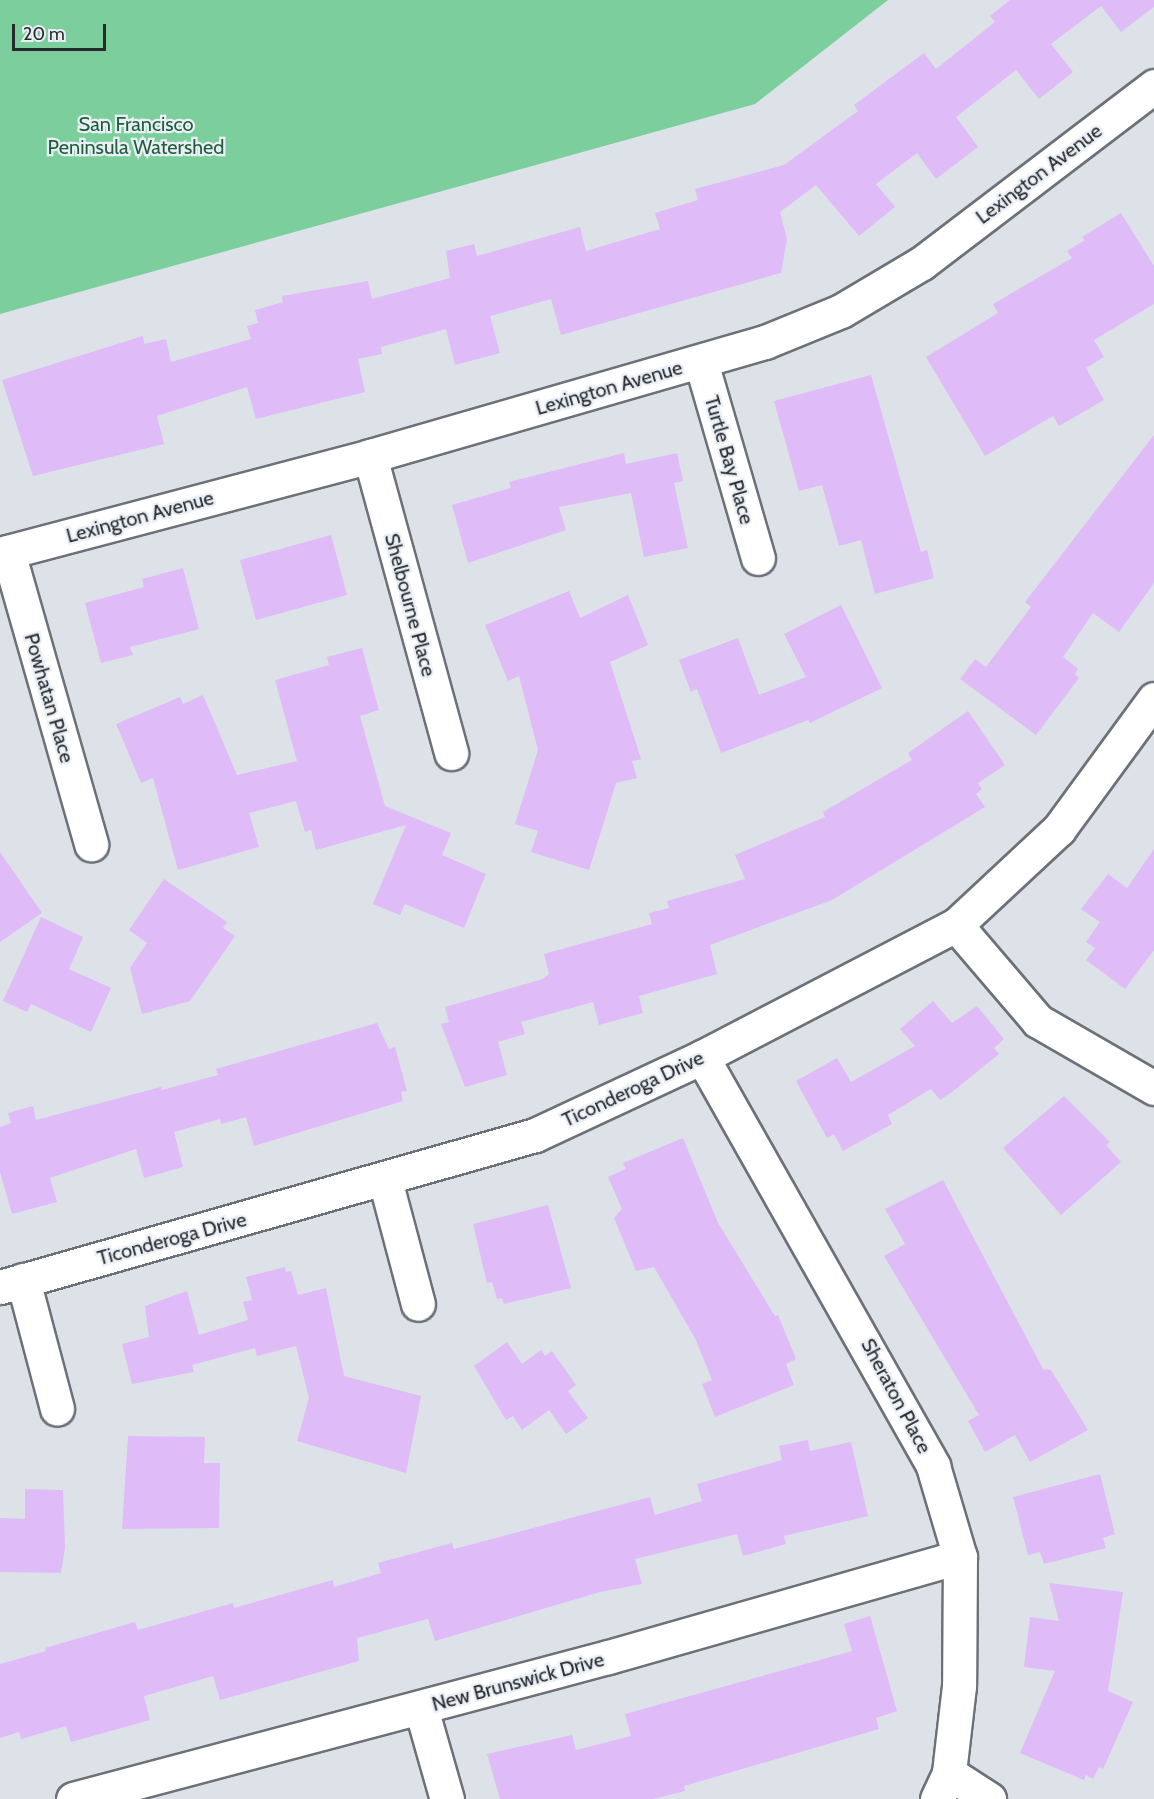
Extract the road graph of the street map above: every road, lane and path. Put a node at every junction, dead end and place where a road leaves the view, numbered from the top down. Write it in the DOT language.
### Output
graph roads {
  1 [pos="1154,86"];
  2 [pos="701,362"];
  3 [pos="369,456"];
  4 [pos="4,553"];
  5 [pos="758,558"];
  6 [pos="1154,699"];
  7 [pos="451,753"];
  8 [pos="91,844"];
  9 [pos="956,925"];
  10 [pos="702,1057"];
  11 [pos="1154,1088"];
  12 [pos="385,1180"];
  13 [pos="11,1284"];
  14 [pos="418,1304"];
  15 [pos="57,1409"];
  16 [pos="960,1557"];
  17 [pos="421,1708"];
  18 [pos="943,1786"];
  19 [pos="73,1799"];
  20 [pos="447,1799"];
  21 [pos="989,1799"];
  1 -- 2 [label="street, Lexington Avenue"];
  2 -- 3 [label="street, Lexington Avenue"];
  2 -- 5 [label="street, Turtle Bay Place"];
  3 -- 4 [label="street, Lexington Avenue"];
  3 -- 7 [label="street, Shelbourne Place"];
  4 -- 8 [label="street, Powhatan Place"];
  6 -- 9 [label="street, Ticonderoga Drive"];
  9 -- 10 [label="street, Ticonderoga Drive"];
  9 -- 11 [label="street"];
  10 -- 12 [label="street, Ticonderoga Drive"];
  10 -- 16 [label="street, Sheraton Place"];
  12 -- 13 [label="street, Ticonderoga Drive"];
  12 -- 14 [label="street"];
  13 -- 15 [label="street"];
  16 -- 17 [label="street, New Brunswick Drive"];
  16 -- 18 [label="street, Sheraton Place"];
  17 -- 19 [label="street, New Brunswick Drive"];
  17 -- 20 [label="street"];
  18 -- 21 [label="street, Sheraton Place"];
}
